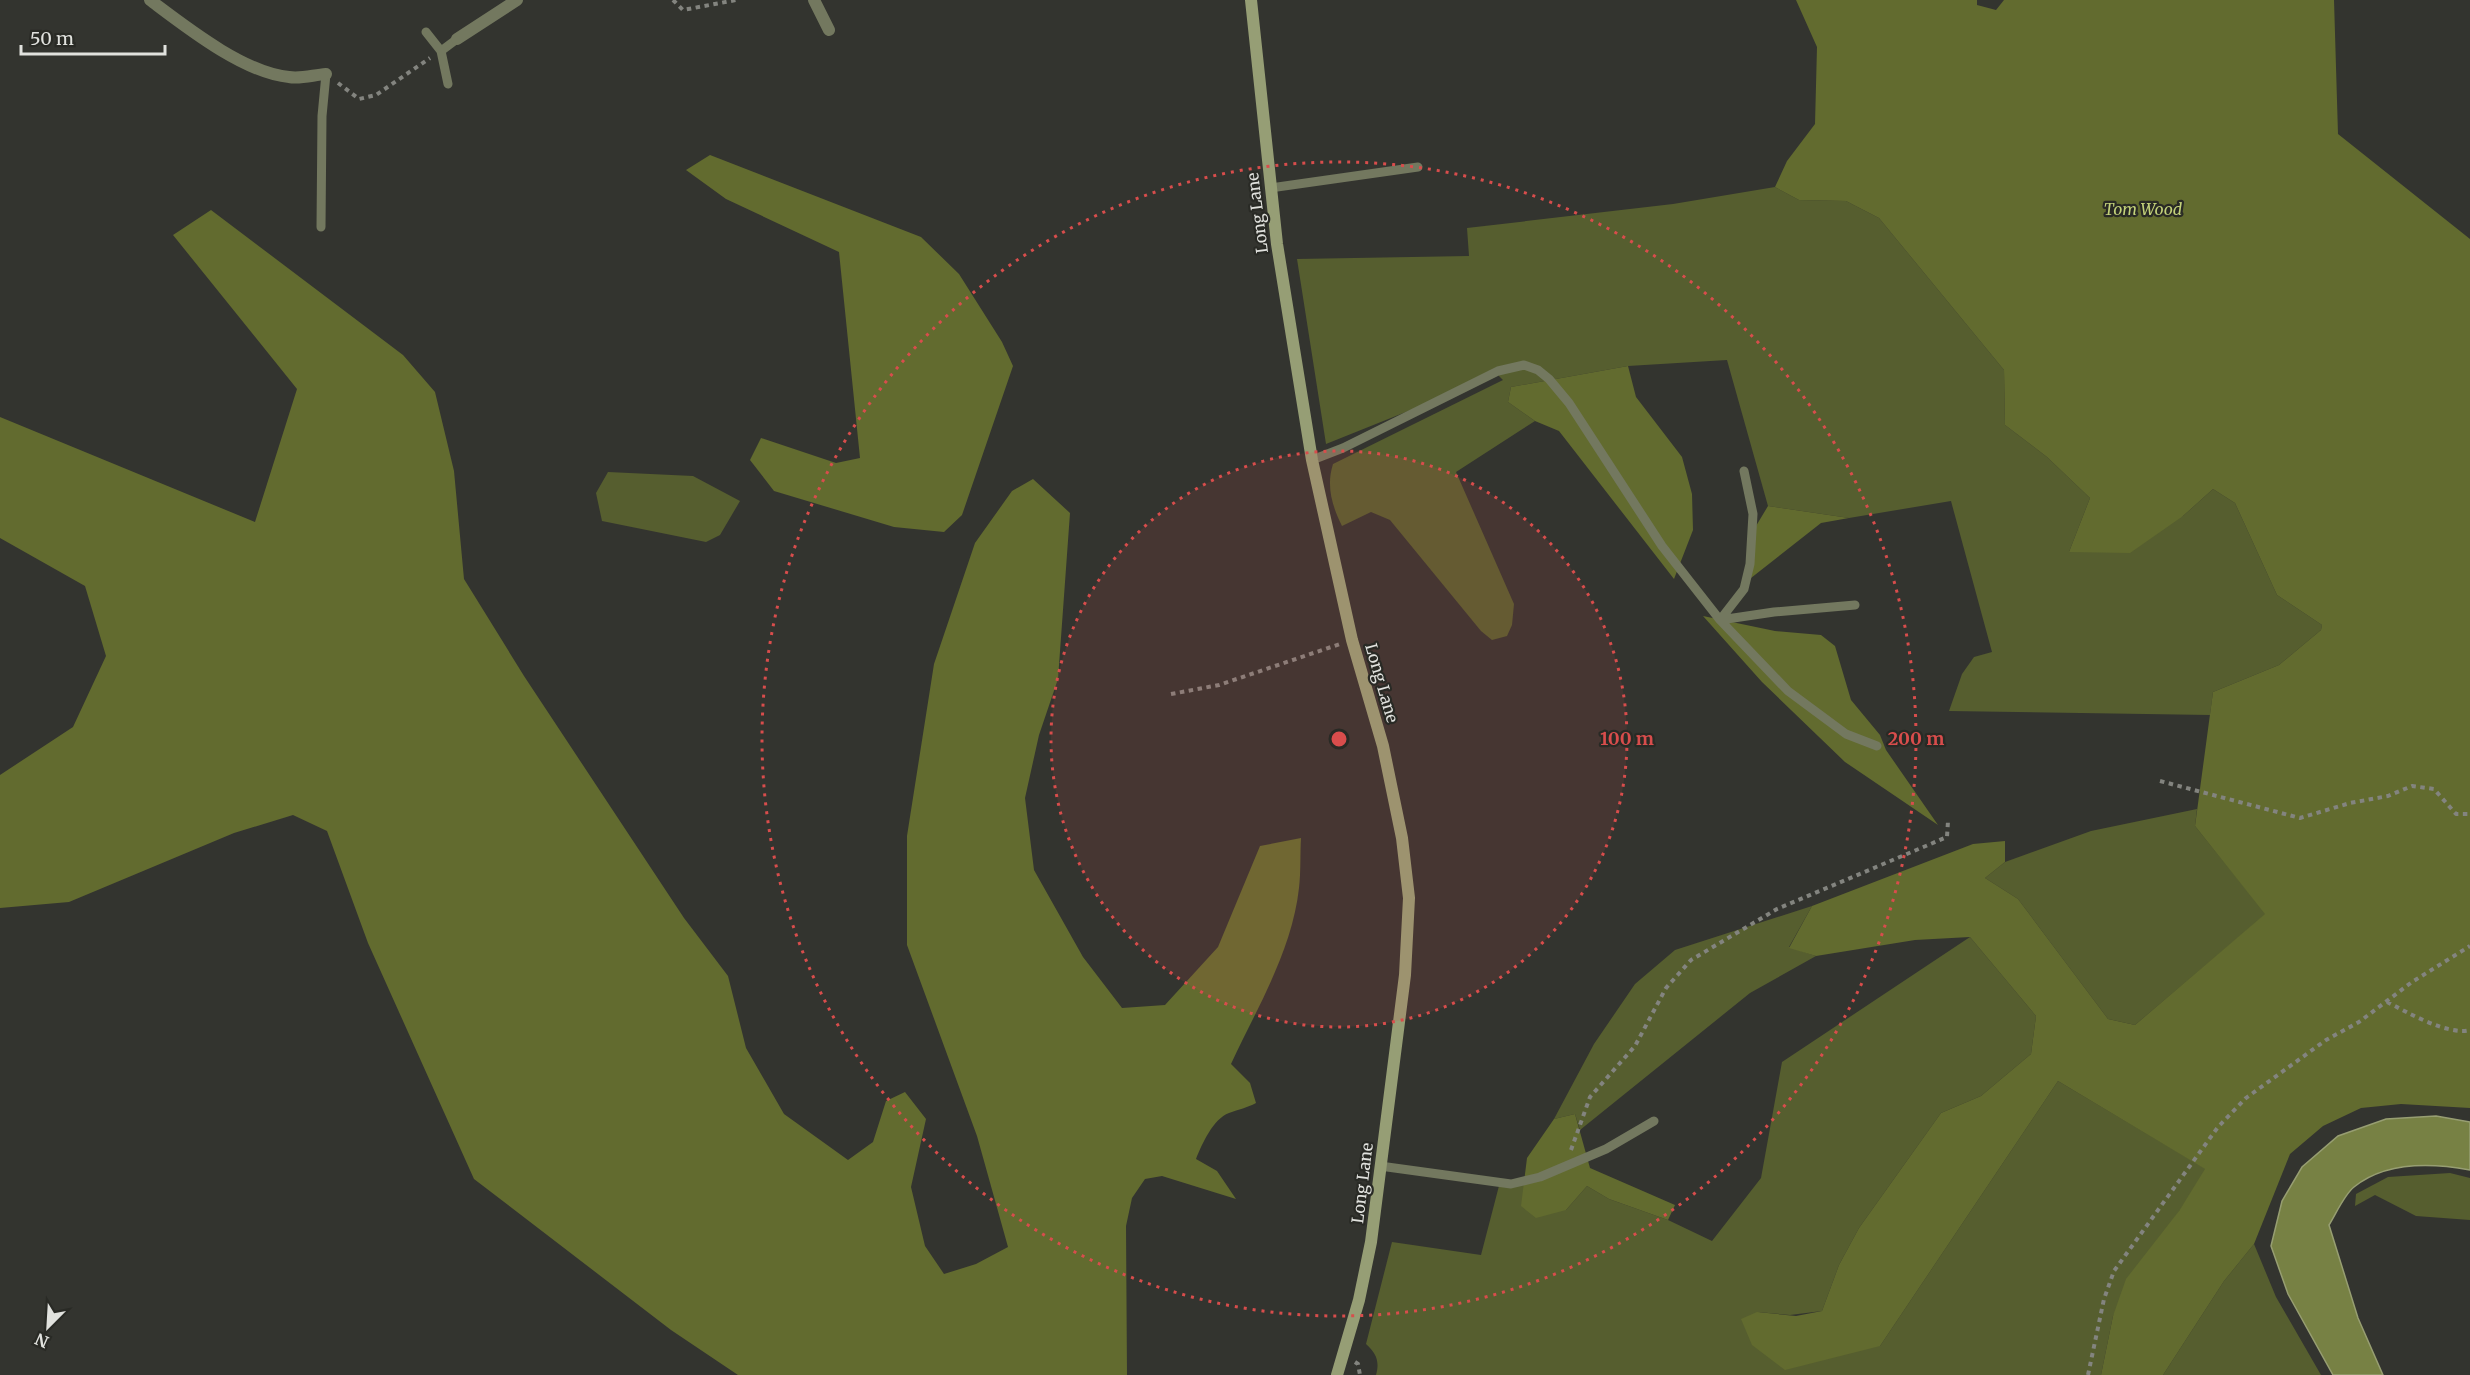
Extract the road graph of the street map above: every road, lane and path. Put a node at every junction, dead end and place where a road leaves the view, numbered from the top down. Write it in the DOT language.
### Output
graph roads {
  1 [pos="150,0"];
  2 [pos="517,0"];
  3 [pos="673,0"];
  4 [pos="736,0"];
  5 [pos="814,0"];
  6 [pos="1251,0"];
  7 [pos="829,30"];
  8 [pos="426,32"];
  9 [pos="457,39"];
  10 [pos="441,51"];
  11 [pos="326,74"];
  12 [pos="448,84"];
  13 [pos="1419,167"];
  14 [pos="1270,188"];
  15 [pos="321,227"];
  16 [pos="1312,460"];
  17 [pos="1744,471"];
  18 [pos="1855,605"];
  19 [pos="1720,620"];
  20 [pos="1352,640"];
  21 [pos="1171,694"];
  22 [pos="1877,746"];
  23 [pos="2160,781"];
  24 [pos="2470,814"];
  25 [pos="1948,821"];
  26 [pos="2470,946"];
  27 [pos="2387,1002"];
  28 [pos="2470,1030"];
  29 [pos="1654,1120"];
  30 [pos="1380,1166"];
  31 [pos="1564,1167"];
  32 [pos="1337,1375"];
  33 [pos="2088,1375"];
  1 -- 11 [label="street"];
  2 -- 9 [label="street"];
  3 -- 4 [label="path"];
  5 -- 7 [label="street"];
  6 -- 14 [label="street, Long Lane"];
  8 -- 10 [label="lane"];
  9 -- 10 [label="lane"];
  10 -- 11 [label="path"];
  10 -- 12 [label="lane"];
  11 -- 15 [label="lane"];
  13 -- 14 [label="lane"];
  14 -- 16 [label="street, Long Lane"];
  16 -- 19 [label="lane"];
  16 -- 20 [label="street, Long Lane"];
  17 -- 19 [label="lane"];
  18 -- 19 [label="lane"];
  19 -- 22 [label="lane"];
  20 -- 21 [label="path"];
  20 -- 30 [label="street, Long Lane"];
  23 -- 24 [label="path"];
  25 -- 31 [label="path"];
  26 -- 27 [label="path"];
  27 -- 28 [label="path"];
  27 -- 33 [label="path"];
  29 -- 31 [label="lane"];
  30 -- 31 [label="lane"];
  30 -- 32 [label="street, Long Lane"];
}
